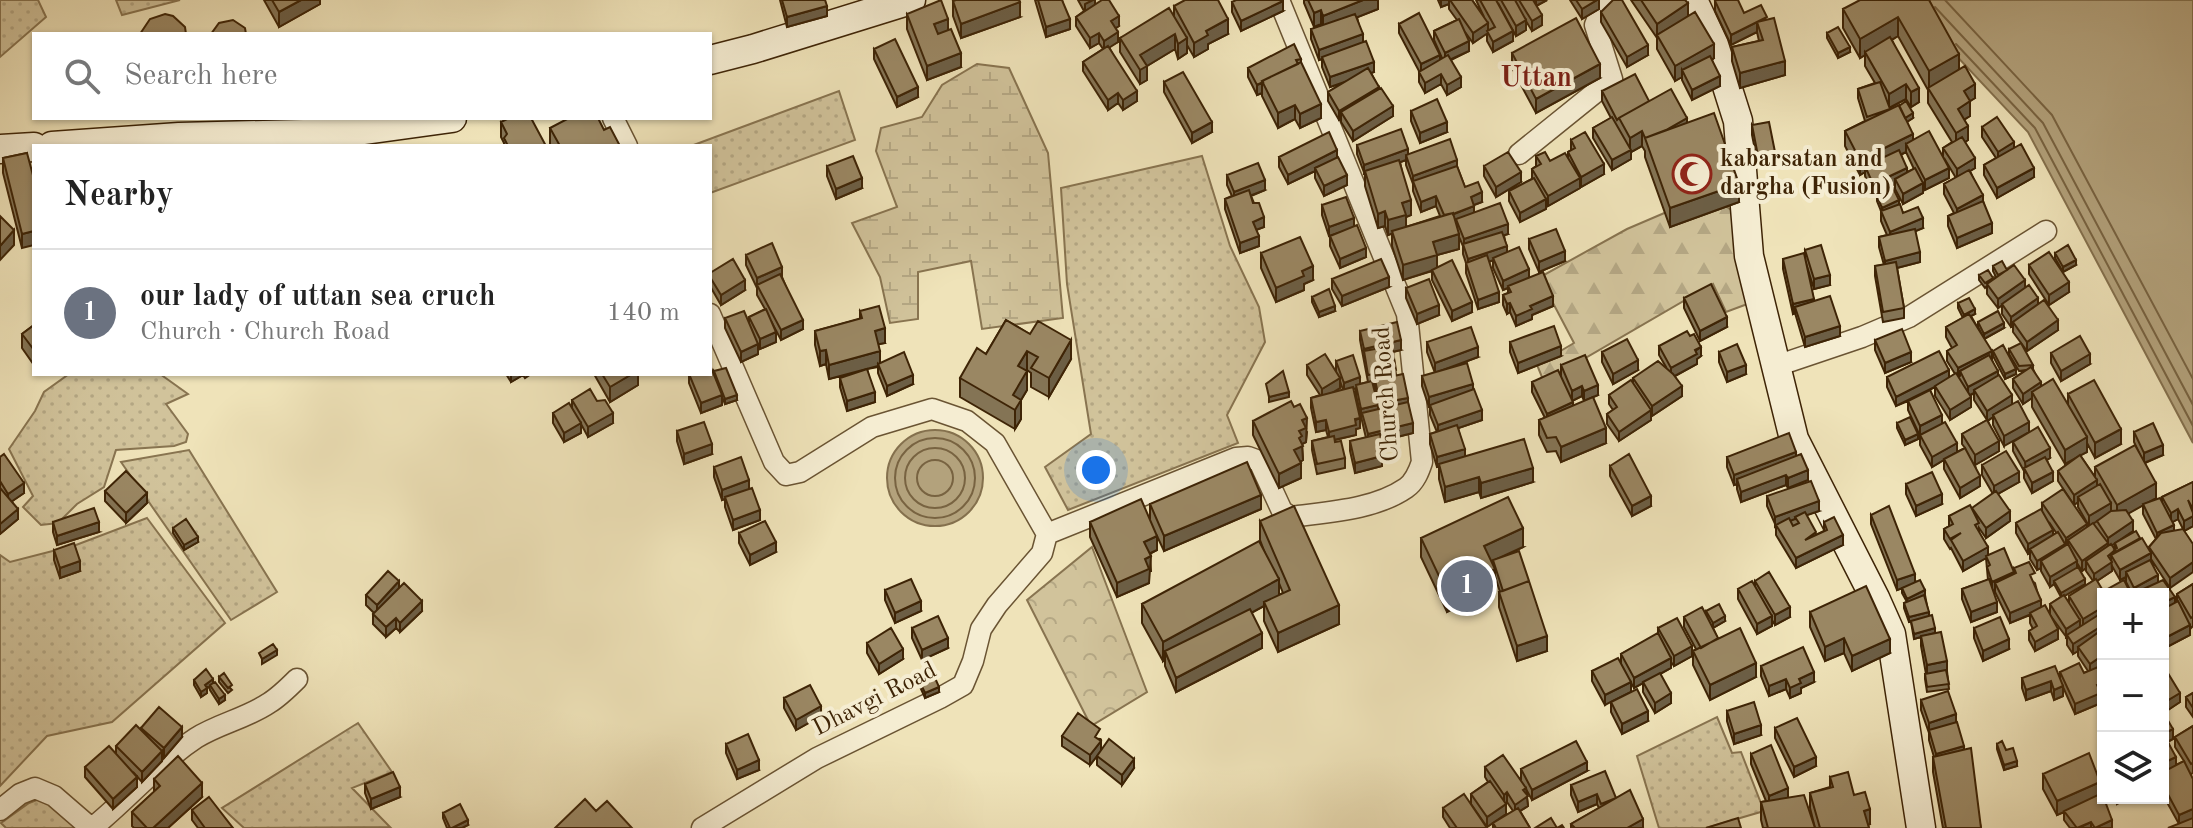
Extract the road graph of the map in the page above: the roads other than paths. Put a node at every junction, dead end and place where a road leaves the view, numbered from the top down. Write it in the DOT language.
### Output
graph roads {
  1 [pos="911,0"];
  2 [pos="1279,0"];
  3 [pos="1605,0"];
  4 [pos="1693,0"];
  5 [pos="849,9"];
  6 [pos="712,59"];
  7 [pos="437,120"];
  8 [pos="614,120"];
  9 [pos="80,144"];
  10 [pos="626,144"];
  11 [pos="32,147"];
  12 [pos="0,149"];
  13 [pos="1519,154"];
  14 [pos="2046,231"];
  15 [pos="712,319"];
  16 [pos="1776,366"];
  17 [pos="1047,534"];
  18 [pos="297,679"];
  19 [pos="0,810"];
  20 [pos="91,828"];
  21 [pos="702,828"];
  22 [pos="1921,828"];
  1 -- 5 [label="street"];
  2 -- 17 [label="street, Church Road"];
  3 -- 13 [label="street"];
  4 -- 16 [label="street"];
  5 -- 6 [label="street"];
  7 -- 9 [label="street"];
  8 -- 10 [label="street"];
  11 -- 12 [label="street"];
  14 -- 16 [label="street"];
  15 -- 17 [label="street"];
  16 -- 22 [label="street"];
  17 -- 21 [label="street, Dhavgi Road"];
  18 -- 20 [label="street"];
  19 -- 20 [label="street"];
}
